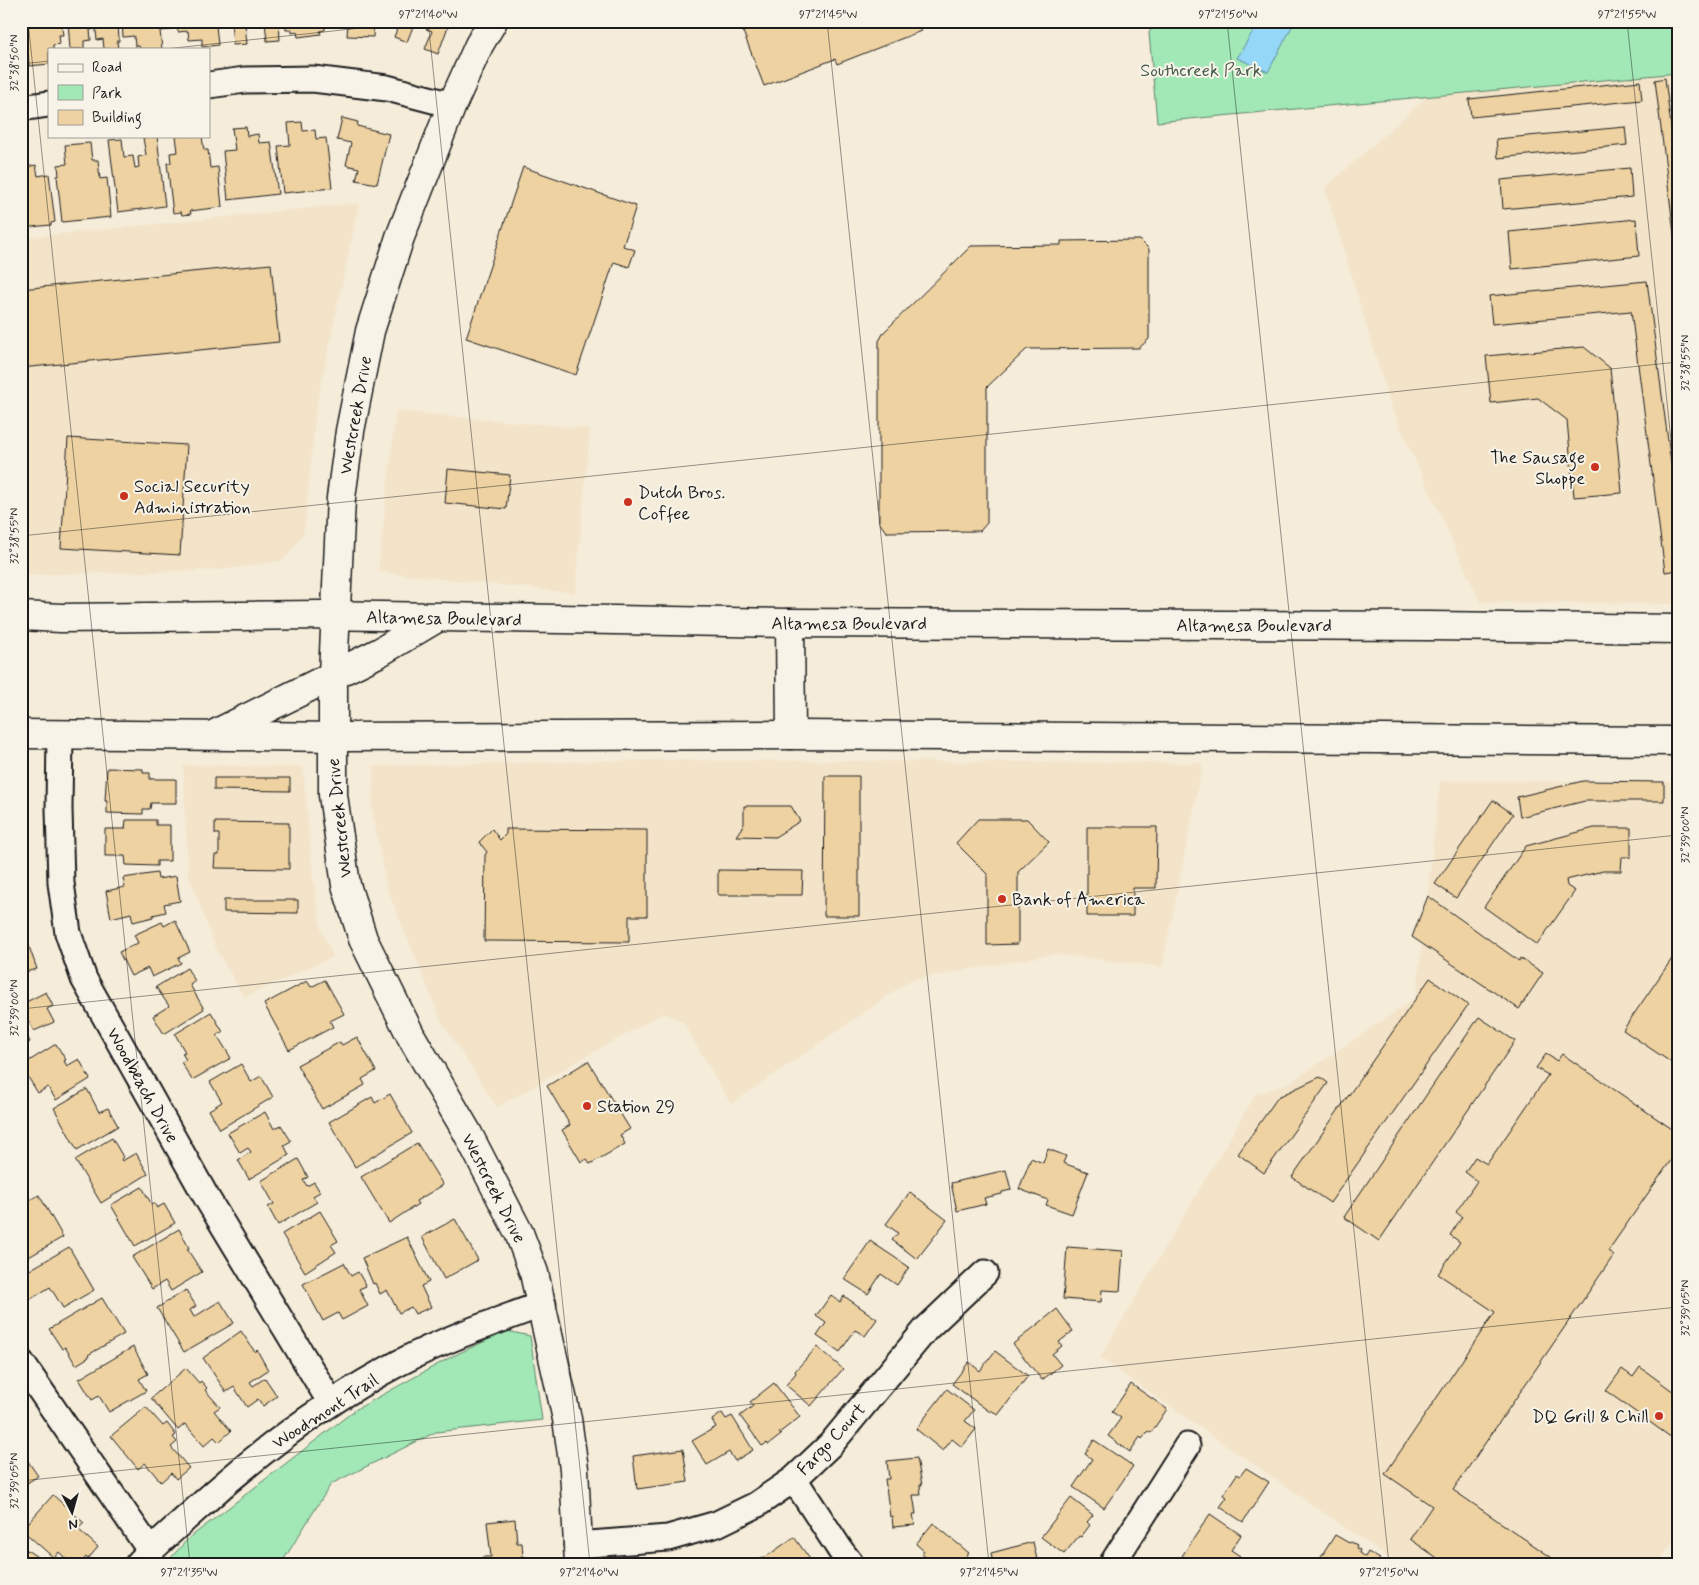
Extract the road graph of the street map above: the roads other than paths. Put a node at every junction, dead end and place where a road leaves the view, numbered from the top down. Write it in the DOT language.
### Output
graph roads {
  1 [pos="493,21"];
  2 [pos="210,84"];
  3 [pos="48,104"];
  4 [pos="452,105"];
  5 [pos="21,108"];
  6 [pos="21,616"];
  7 [pos="335,616"];
  8 [pos="437,618"];
  9 [pos="790,623"];
  10 [pos="1678,629"];
  11 [pos="333,675"];
  12 [pos="21,734"];
  13 [pos="60,734"];
  14 [pos="791,735"];
  15 [pos="213,736"];
  16 [pos="332,737"];
  17 [pos="1678,741"];
  18 [pos="985,1273"];
  19 [pos="543,1304"];
  20 [pos="21,1362"];
  21 [pos="330,1403"];
  22 [pos="1187,1446"];
  23 [pos="794,1479"];
  24 [pos="578,1554"];
  25 [pos="144,1557"];
  26 [pos="851,1564"];
  27 [pos="1112,1564"];
  1 -- 4 [label="main road, Westcreek Drive"];
  2 -- 4 [label="street"];
  3 -- 5 [label="street"];
  4 -- 7 [label="main road, Westcreek Drive"];
  6 -- 7 [label="main road, Altamesa Boulevard"];
  7 -- 8 [label="main road, Altamesa Boulevard"];
  7 -- 11 [label="main road, Westcreek Drive"];
  8 -- 9 [label="main road, Altamesa Boulevard"];
  8 -- 11 [label="main road"];
  9 -- 10 [label="main road, Altamesa Boulevard"];
  9 -- 14 [label="main road"];
  11 -- 15 [label="main road"];
  11 -- 16 [label="main road, Westcreek Drive"];
  12 -- 13 [label="main road"];
  13 -- 15 [label="main road"];
  13 -- 21 [label="street, Woodbeach Drive"];
  14 -- 16 [label="main road"];
  14 -- 17 [label="main road"];
  15 -- 16 [label="main road"];
  16 -- 19 [label="main road, Westcreek Drive"];
  18 -- 23 [label="street, Fargo Court"];
  19 -- 21 [label="street, Woodmont Trail"];
  19 -- 24 [label="main road, Westcreek Drive"];
  20 -- 25 [label="street"];
  21 -- 25 [label="street, Woodmont Trail"];
  22 -- 27 [label="street"];
  23 -- 24 [label="street, Fargo Court"];
  23 -- 26 [label="street"];
}
